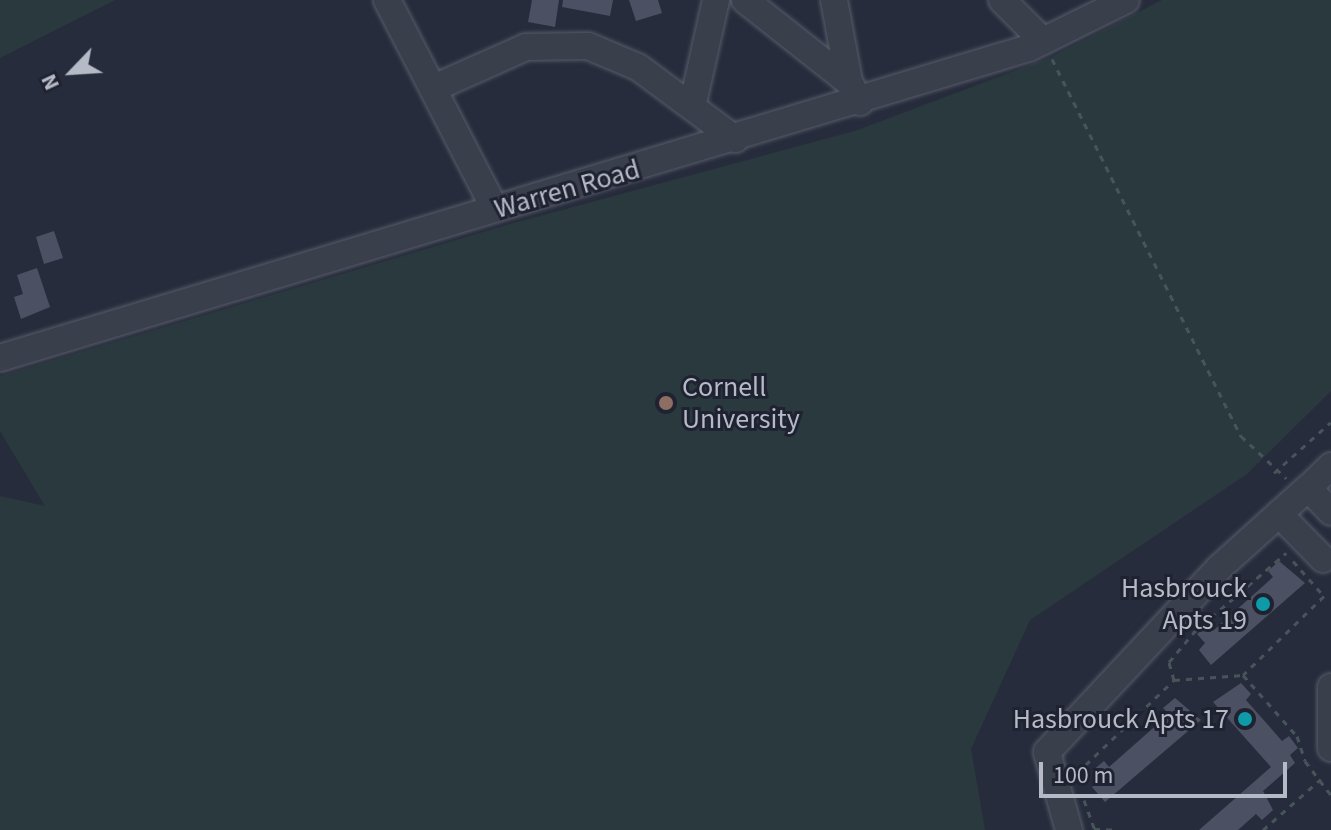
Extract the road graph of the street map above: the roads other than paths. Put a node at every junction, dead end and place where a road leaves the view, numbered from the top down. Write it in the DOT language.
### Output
graph roads {
  1 [pos="387,0"];
  2 [pos="716,0"];
  3 [pos="745,0"];
  4 [pos="834,0"];
  5 [pos="1002,0"];
  6 [pos="1126,0"];
  7 [pos="1043,41"];
  8 [pos="434,88"];
  9 [pos="854,92"];
  10 [pos="693,103"];
  11 [pos="735,139"];
  12 [pos="495,209"];
  13 [pos="0,358"];
  14 [pos="1331,466"];
  15 [pos="1308,488"];
  16 [pos="1331,512"];
  17 [pos="1279,514"];
  18 [pos="1323,559"];
  19 [pos="1331,687"];
  20 [pos="1331,748"];
  21 [pos="1086,830"];
  1 -- 8 [label="street"];
  2 -- 10 [label="street"];
  3 -- 9 [label="street"];
  4 -- 9 [label="street"];
  5 -- 7 [label="street"];
  6 -- 7 [label="street, Warren Road"];
  7 -- 9 [label="street, Warren Road"];
  8 -- 10 [label="street"];
  8 -- 12 [label="street"];
  9 -- 11 [label="street, Warren Road"];
  10 -- 11 [label="street"];
  11 -- 12 [label="street, Warren Road"];
  12 -- 13 [label="street, Warren Road"];
  14 -- 15 [label="street"];
  15 -- 16 [label="street"];
  15 -- 17 [label="street"];
  17 -- 18 [label="street"];
  17 -- 21 [label="street"];
  19 -- 20 [label="street"];
}
